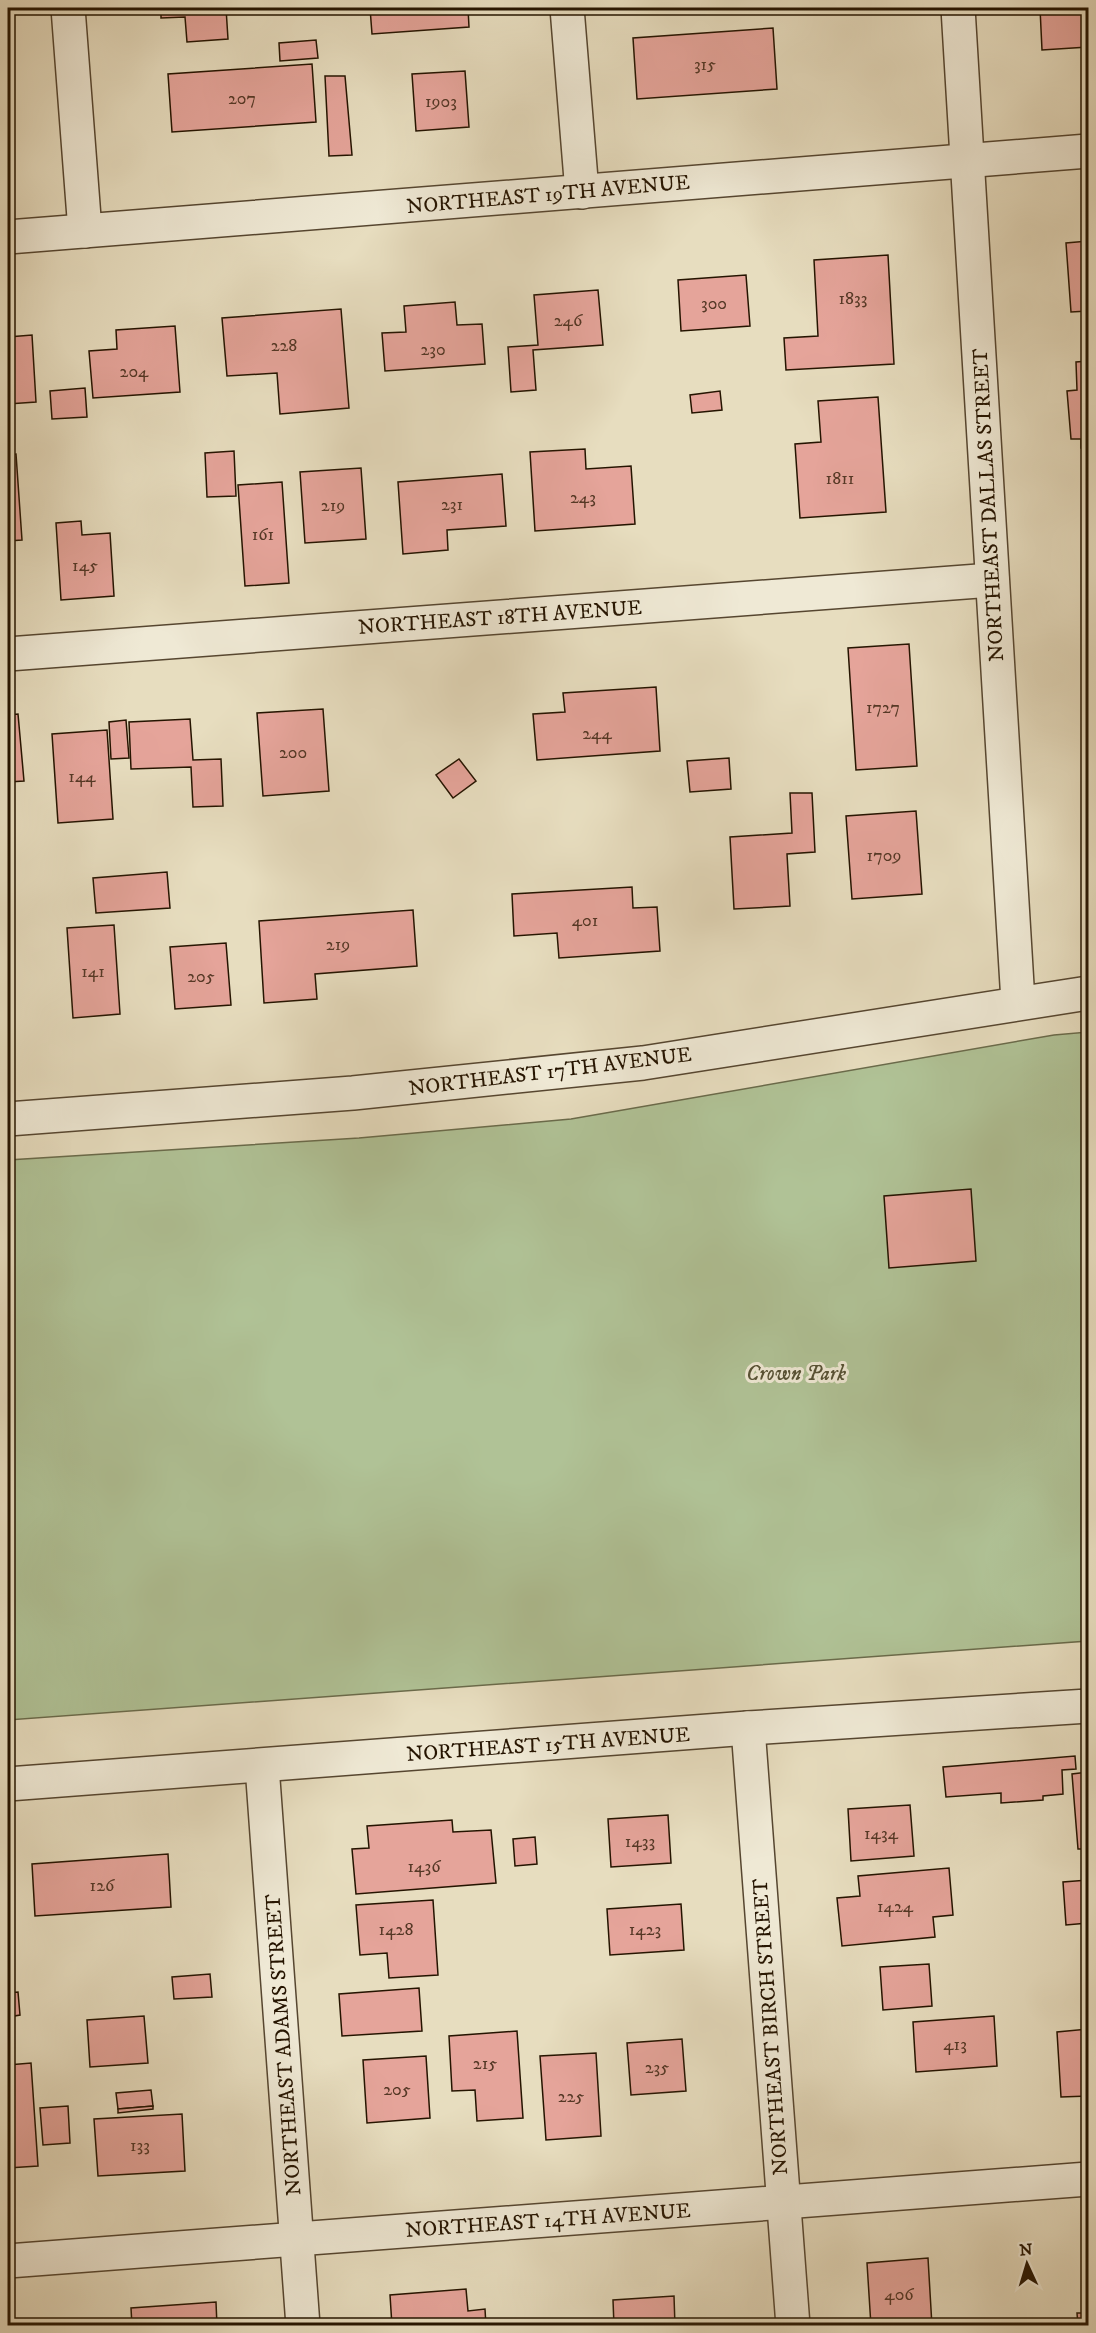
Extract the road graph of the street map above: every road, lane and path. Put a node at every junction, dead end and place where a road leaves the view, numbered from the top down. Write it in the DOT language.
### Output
graph roads {
  1 [pos="68,8"];
  2 [pos="567,8"];
  3 [pos="958,8"];
  4 [pos="1089,151"];
  5 [pos="968,160"];
  6 [pos="582,192"];
  7 [pos="85,231"];
  8 [pos="8,237"];
  9 [pos="992,580"];
  10 [pos="8,654"];
  11 [pos="1089,993"];
  12 [pos="1018,1002"];
  13 [pos="8,1119"];
  14 [pos="1089,1706"];
  15 [pos="748,1728"];
  16 [pos="262,1766"];
  17 [pos="8,1784"];
  18 [pos="1089,2179"];
  19 [pos="784,2202"];
  20 [pos="297,2240"];
  21 [pos="8,2261"];
  22 [pos="303,2325"];
  23 [pos="793,2325"];
  1 -- 7 [label="street"];
  2 -- 6 [label="street"];
  3 -- 5 [label="street, NORTHEAST DALLAS STREET"];
  4 -- 5 [label="street, NORTHEAST 19TH AVENUE"];
  5 -- 6 [label="street, NORTHEAST 19TH AVENUE"];
  5 -- 9 [label="street, NORTHEAST DALLAS STREET"];
  6 -- 7 [label="street, NORTHEAST 19TH AVENUE"];
  7 -- 8 [label="street, NORTHEAST 19TH AVENUE"];
  9 -- 10 [label="street, NORTHEAST 18TH AVENUE"];
  9 -- 12 [label="street, NORTHEAST DALLAS STREET"];
  11 -- 12 [label="street, NORTHEAST 17TH AVENUE"];
  12 -- 13 [label="street, NORTHEAST 17TH AVENUE"];
  14 -- 15 [label="street, NORTHEAST 15TH AVENUE"];
  15 -- 16 [label="street, NORTHEAST 15TH AVENUE"];
  15 -- 19 [label="street, NORTHEAST BIRCH STREET"];
  16 -- 17 [label="street, NORTHEAST 15TH AVENUE"];
  16 -- 20 [label="street, NORTHEAST ADAMS STREET"];
  18 -- 19 [label="street, NORTHEAST 14TH AVENUE"];
  19 -- 20 [label="street, NORTHEAST 14TH AVENUE"];
  19 -- 23 [label="street, NORTHEAST BIRCH STREET"];
  20 -- 21 [label="street, NORTHEAST 14TH AVENUE"];
  20 -- 22 [label="street, NORTHEAST ADAMS STREET"];
}
